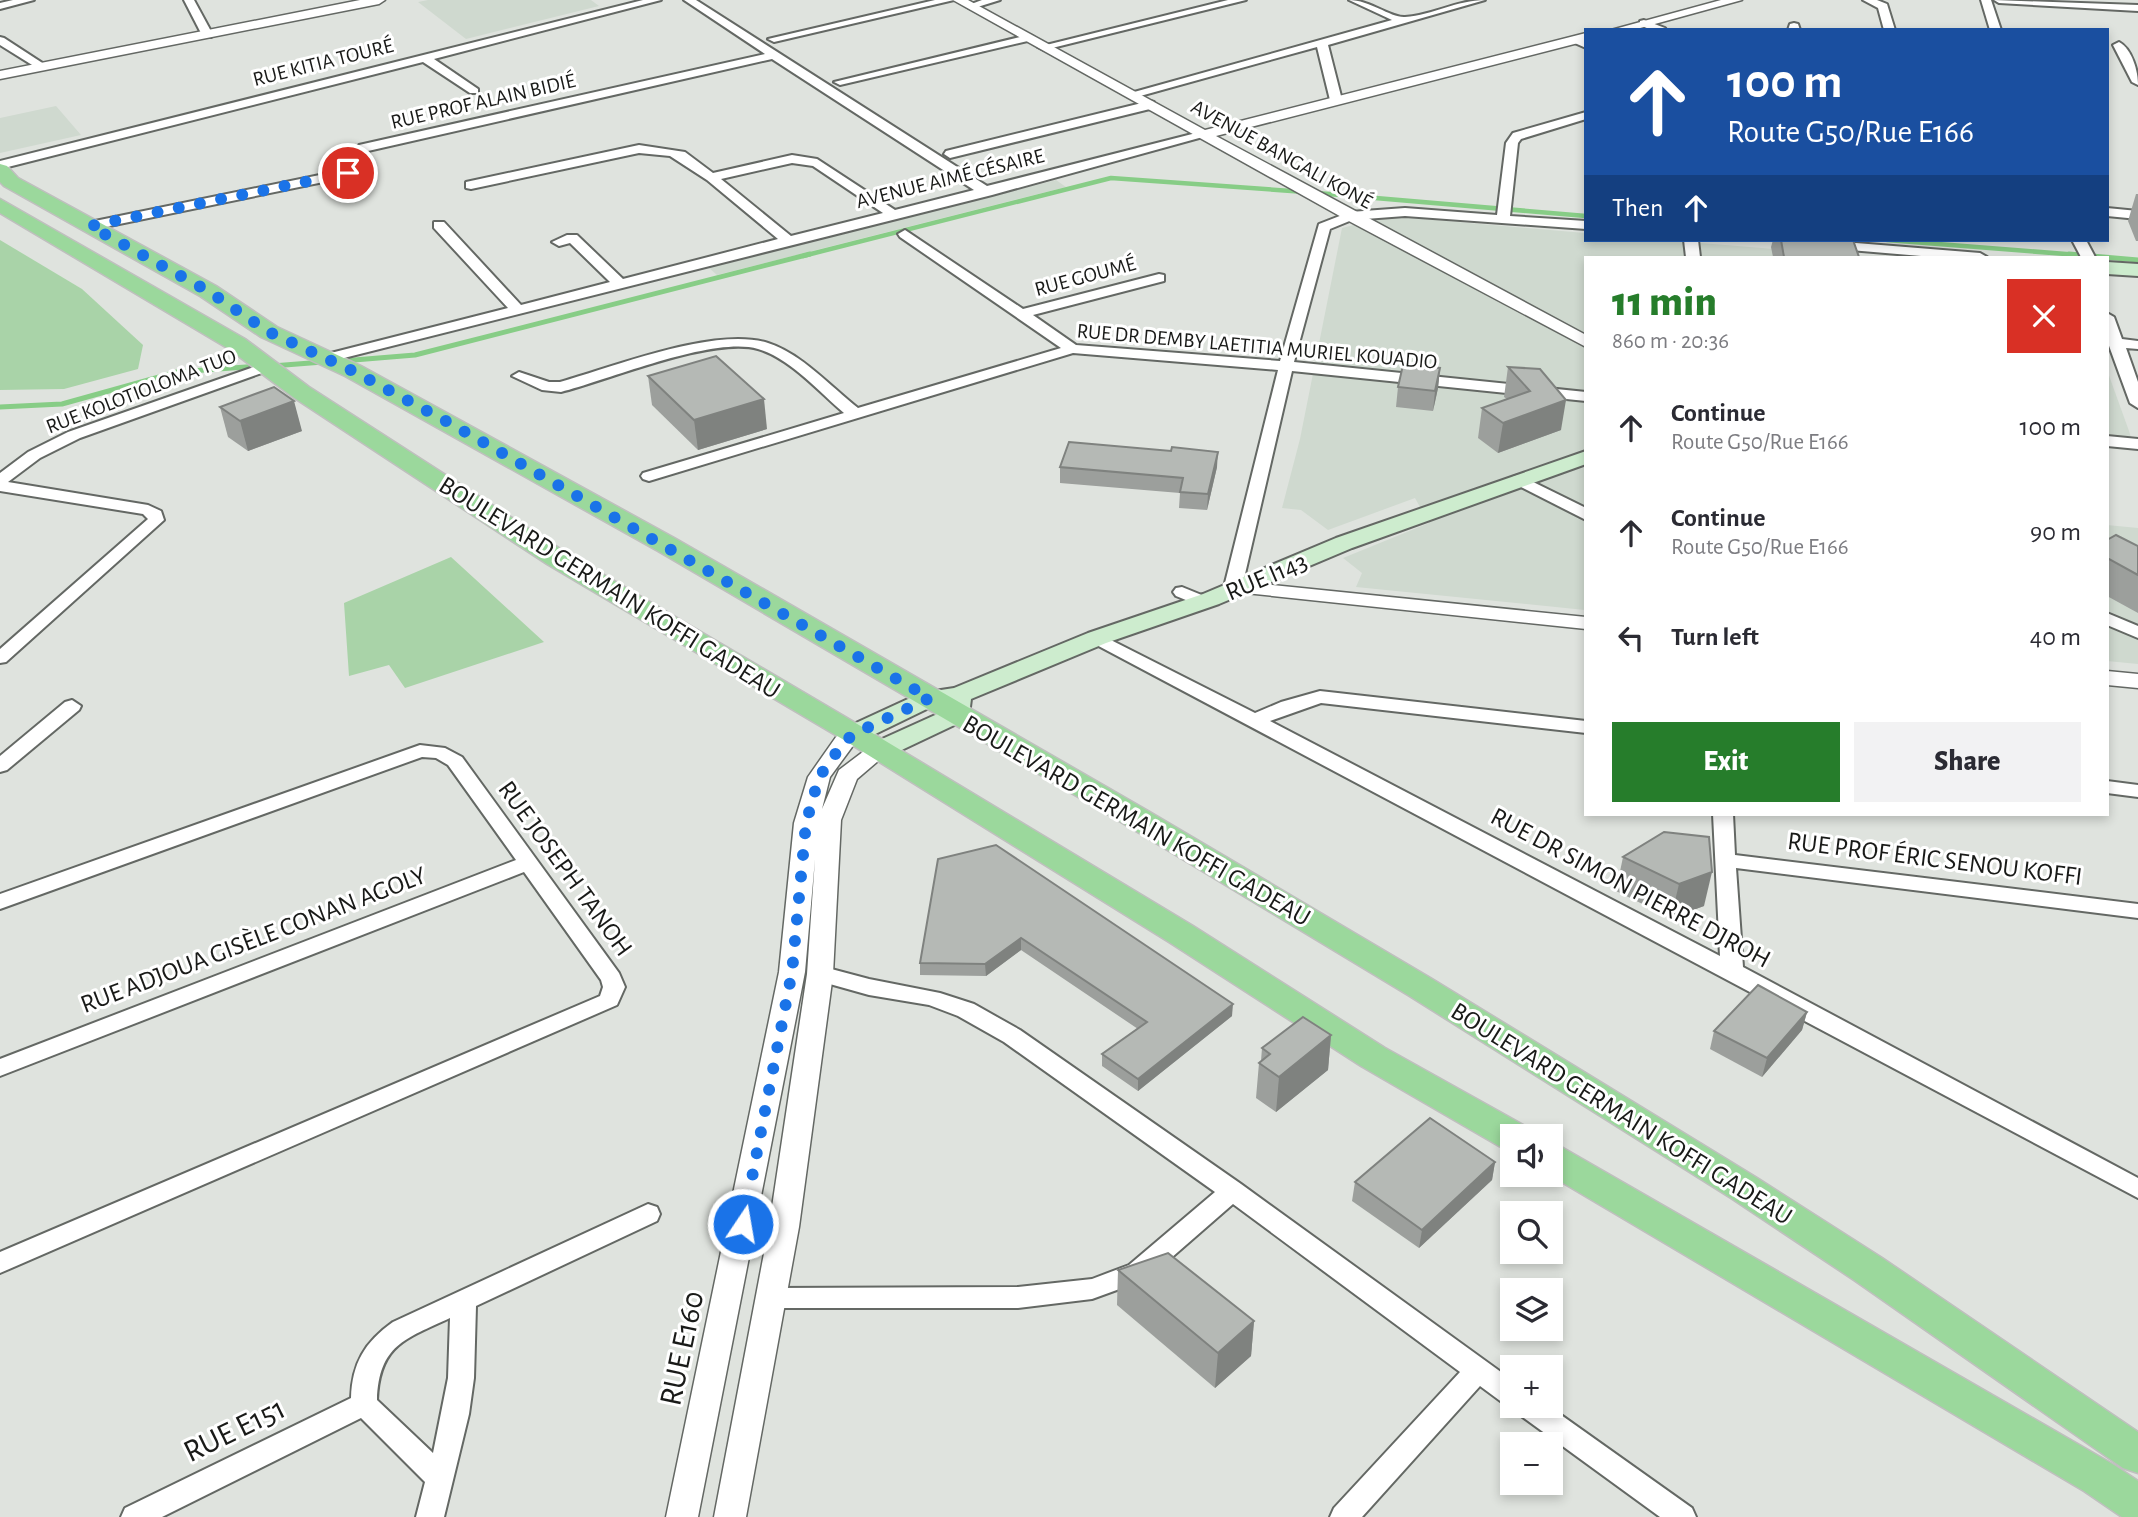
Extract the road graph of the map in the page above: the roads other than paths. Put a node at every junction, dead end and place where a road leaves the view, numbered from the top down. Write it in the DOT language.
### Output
graph roads {
  1 [pos="29,0"];
  2 [pos="189,0"];
  3 [pos="379,0"];
  4 [pos="656,0"];
  5 [pos="689,0"];
  6 [pos="949,0"];
  7 [pos="995,0"];
  8 [pos="1241,0"];
  9 [pos="1354,0"];
  10 [pos="1480,0"];
  11 [pos="1736,0"];
  12 [pos="1868,0"];
  13 [pos="1986,0"];
  14 [pos="2000,0"];
  15 [pos="965,3"];
  16 [pos="0,6"];
  17 [pos="2138,8"];
  18 [pos="1400,20"];
  19 [pos="1644,23"];
  20 [pos="1624,28"];
  21 [pos="1656,28"];
  22 [pos="1889,28"];
  23 [pos="1995,28"];
  24 [pos="207,35"];
  25 [pos="1028,38"];
  26 [pos="774,39"];
  27 [pos="0,40"];
  28 [pos="1582,41"];
  29 [pos="1322,43"];
  30 [pos="2113,45"];
  31 [pos="2138,46"];
  32 [pos="1044,47"];
  33 [pos="774,55"];
  34 [pos="423,57"];
  35 [pos="41,66"];
  36 [pos="0,75"];
  37 [pos="840,82"];
  38 [pos="2138,82"];
  39 [pos="474,91"];
  40 [pos="1133,94"];
  41 [pos="1336,100"];
  42 [pos="1150,105"];
  43 [pos="1584,116"];
  44 [pos="1204,135"];
  45 [pos="950,154"];
  46 [pos="0,168"];
  47 [pos="710,177"];
  48 [pos="471,185"];
  49 [pos="987,192"];
  50 [pos="0,205"];
  51 [pos="2109,212"];
  52 [pos="892,215"];
  53 [pos="2138,215"];
  54 [pos="1350,216"];
  55 [pos="1503,219"];
  56 [pos="439,225"];
  57 [pos="1584,225"];
  58 [pos="90,226"];
  59 [pos="905,234"];
  60 [pos="787,240"];
  61 [pos="559,242"];
  62 [pos="1814,243"];
  63 [pos="1880,244"];
  64 [pos="1972,256"];
  65 [pos="2109,268"];
  66 [pos="2138,271"];
  67 [pos="1158,278"];
  68 [pos="618,282"];
  69 [pos="516,308"];
  70 [pos="1021,314"];
  71 [pos="2109,324"];
  72 [pos="1584,341"];
  73 [pos="2115,343"];
  74 [pos="2138,345"];
  75 [pos="1072,349"];
  76 [pos="324,359"];
  77 [pos="1286,366"];
  78 [pos="265,368"];
  79 [pos="519,376"];
  80 [pos="1584,397"];
  81 [pos="2138,403"];
  82 [pos="854,413"];
  83 [pos="2109,441"];
  84 [pos="2138,444"];
  85 [pos="1582,455"];
  86 [pos="649,476"];
  87 [pos="1519,480"];
  88 [pos="0,481"];
  89 [pos="0,486"];
  90 [pos="1584,514"];
  91 [pos="1233,587"];
  92 [pos="2109,619"];
  93 [pos="1584,623"];
  94 [pos="2138,633"];
  95 [pos="1097,638"];
  96 [pos="0,658"];
  97 [pos="2109,678"];
  98 [pos="2138,681"];
  99 [pos="948,703"];
  100 [pos="72,706"];
  101 [pos="1254,721"];
  102 [pos="1584,727"];
  103 [pos="857,746"];
  104 [pos="0,766"];
  105 [pos="2109,788"];
  106 [pos="2138,791"];
  107 [pos="1723,816"];
  108 [pos="1726,860"];
  109 [pos="527,863"];
  110 [pos="0,902"];
  111 [pos="2138,911"];
  112 [pos="796,946"];
  113 [pos="1732,971"];
  114 [pos="820,974"];
  115 [pos="0,1068"];
  116 [pos="1500,1129"];
  117 [pos="1563,1166"];
  118 [pos="2138,1189"];
  119 [pos="1232,1191"];
  120 [pos="648,1214"];
  121 [pos="0,1263"];
  122 [pos="771,1298"];
  123 [pos="464,1300"];
  124 [pos="1477,1371"];
  125 [pos="1500,1387"];
  126 [pos="364,1404"];
  127 [pos="1544,1418"];
  128 [pos="2138,1455"];
  129 [pos="440,1479"];
  130 [pos="2138,1504"];
  131 [pos="135,1517"];
  132 [pos="430,1517"];
  133 [pos="682,1517"];
  134 [pos="730,1517"];
  135 [pos="1344,1517"];
  136 [pos="1682,1517"];
  1 -- 16 [label="street"];
  2 -- 24 [label="street"];
  3 -- 24 [label="street"];
  4 -- 34 [label="street, RUE KITIA TOURÉ"];
  5 -- 33 [label="street"];
  6 -- 26 [label="street"];
  7 -- 15 [label="street"];
  8 -- 32 [label="street"];
  9 -- 18 [label="street"];
  10 -- 18 [label="street"];
  11 -- 19 [label="street"];
  12 -- 22 [label="street"];
  13 -- 23 [label="street"];
  14 -- 17 [label="street"];
  15 -- 25 [label="street, AVENUE BANGALI KONÉ"];
  18 -- 29 [label="street"];
  19 -- 20 [label="street"];
  19 -- 21 [label="street"];
  24 -- 35 [label="street"];
  25 -- 32 [label="street, AVENUE BANGALI KONÉ"];
  25 -- 37 [label="street"];
  27 -- 35 [label="street"];
  28 -- 41 [label="street, AVENUE AIMÉ CÉSAIRE"];
  29 -- 40 [label="street"];
  29 -- 41 [label="street"];
  30 -- 31 [label="street"];
  30 -- 38 [label="street"];
  32 -- 40 [label="street, AVENUE BANGALI KONÉ"];
  33 -- 49 [label="street"];
  33 -- 58 [label="street, RUE PROF ALAIN BIDIÉ"];
  34 -- 39 [label="street"];
  34 -- 46 [label="street, RUE KITIA TOURÉ"];
  35 -- 36 [label="street"];
  40 -- 42 [label="street, AVENUE BANGALI KONÉ"];
  41 -- 44 [label="street, AVENUE AIMÉ CÉSAIRE"];
  42 -- 44 [label="street, AVENUE BANGALI KONÉ"];
  42 -- 45 [label="street"];
  43 -- 55 [label="street"];
  44 -- 49 [label="street, AVENUE AIMÉ CÉSAIRE"];
  44 -- 54 [label="street, AVENUE BANGALI KONÉ"];
  46 -- 58 [label="main road, BOULEVARD GERMAIN KOFFI GADEAU"];
  47 -- 48 [label="street"];
  47 -- 52 [label="street"];
  47 -- 60 [label="street"];
  49 -- 52 [label="street, AVENUE AIMÉ CÉSAIRE"];
  50 -- 78 [label="main road, BOULEVARD GERMAIN KOFFI GADEAU"];
  51 -- 53 [label="street"];
  52 -- 60 [label="street, AVENUE AIMÉ CÉSAIRE"];
  54 -- 55 [label="street"];
  54 -- 72 [label="street, AVENUE BANGALI KONÉ"];
  54 -- 77 [label="street"];
  55 -- 57 [label="street"];
  56 -- 69 [label="street"];
  58 -- 76 [label="main road, BOULEVARD GERMAIN KOFFI GADEAU"];
  59 -- 70 [label="street"];
  60 -- 68 [label="street, AVENUE AIMÉ CÉSAIRE"];
  61 -- 68 [label="street"];
  62 -- 63 [label="street"];
  63 -- 64 [label="street"];
  65 -- 66 [label="main road"];
  67 -- 70 [label="street, RUE GOUMÉ"];
  68 -- 69 [label="street, AVENUE AIMÉ CÉSAIRE"];
  69 -- 76 [label="street, AVENUE AIMÉ CÉSAIRE"];
  70 -- 75 [label="street"];
  71 -- 73 [label="street"];
  73 -- 74 [label="street"];
  73 -- 81 [label="street"];
  75 -- 77 [label="street, RUE DR DEMBY LAETITIA MURIEL KOUADIO"];
  75 -- 82 [label="street, RUE DR DEMBY LAETITIA MURIEL KOUADIO"];
  76 -- 99 [label="main road, BOULEVARD GERMAIN KOFFI GADEAU"];
  77 -- 80 [label="street, RUE DR DEMBY LAETITIA MURIEL KOUADIO"];
  77 -- 91 [label="street"];
  78 -- 88 [label="street, RUE KOLOTIOLOMA TUO"];
  78 -- 103 [label="main road, BOULEVARD GERMAIN KOFFI GADEAU"];
  79 -- 82 [label="street"];
  82 -- 86 [label="street, RUE DR DEMBY LAETITIA MURIEL KOUADIO"];
  83 -- 84 [label="street"];
  85 -- 87 [label="main road, RUE I143"];
  87 -- 90 [label="street"];
  87 -- 91 [label="main road, RUE I143"];
  89 -- 96 [label="street"];
  91 -- 93 [label="street"];
  91 -- 95 [label="main road, RUE I143"];
  92 -- 94 [label="street"];
  95 -- 99 [label="main road, RUE I143"];
  95 -- 101 [label="street, RUE DR SIMON PIERRE DJROH"];
  97 -- 98 [label="street"];
  99 -- 103 [label="main road, RUE I143"];
  99 -- 128 [label="main road, BOULEVARD GERMAIN KOFFI GADEAU"];
  100 -- 104 [label="street"];
  101 -- 102 [label="street"];
  101 -- 113 [label="street, RUE DR SIMON PIERRE DJROH"];
  103 -- 112 [label="street, RUE E160"];
  103 -- 114 [label="street"];
  103 -- 116 [label="main road, BOULEVARD GERMAIN KOFFI GADEAU"];
  105 -- 106 [label="street"];
  107 -- 108 [label="street"];
  108 -- 111 [label="street, RUE PROF ÉRIC SENOU KOFFI"];
  108 -- 113 [label="street"];
  109 -- 110 [label="street, RUE JOSEPH TANOH"];
  109 -- 115 [label="street, RUE ADJOUA GISÈLE CONAN AGOLY"];
  109 -- 121 [label="street, RUE JOSEPH TANOH"];
  112 -- 114 [label="street"];
  112 -- 133 [label="street, RUE E160"];
  113 -- 118 [label="street, RUE DR SIMON PIERRE DJROH"];
  114 -- 119 [label="street"];
  114 -- 122 [label="street"];
  117 -- 130 [label="main road"];
  119 -- 122 [label="street"];
  119 -- 124 [label="street"];
  120 -- 123 [label="street"];
  122 -- 134 [label="street"];
  123 -- 126 [label="street"];
  123 -- 129 [label="street"];
  124 -- 125 [label="street"];
  124 -- 135 [label="street"];
  126 -- 129 [label="street"];
  126 -- 131 [label="street, RUE E151"];
  127 -- 136 [label="street"];
  129 -- 132 [label="street"];
}
